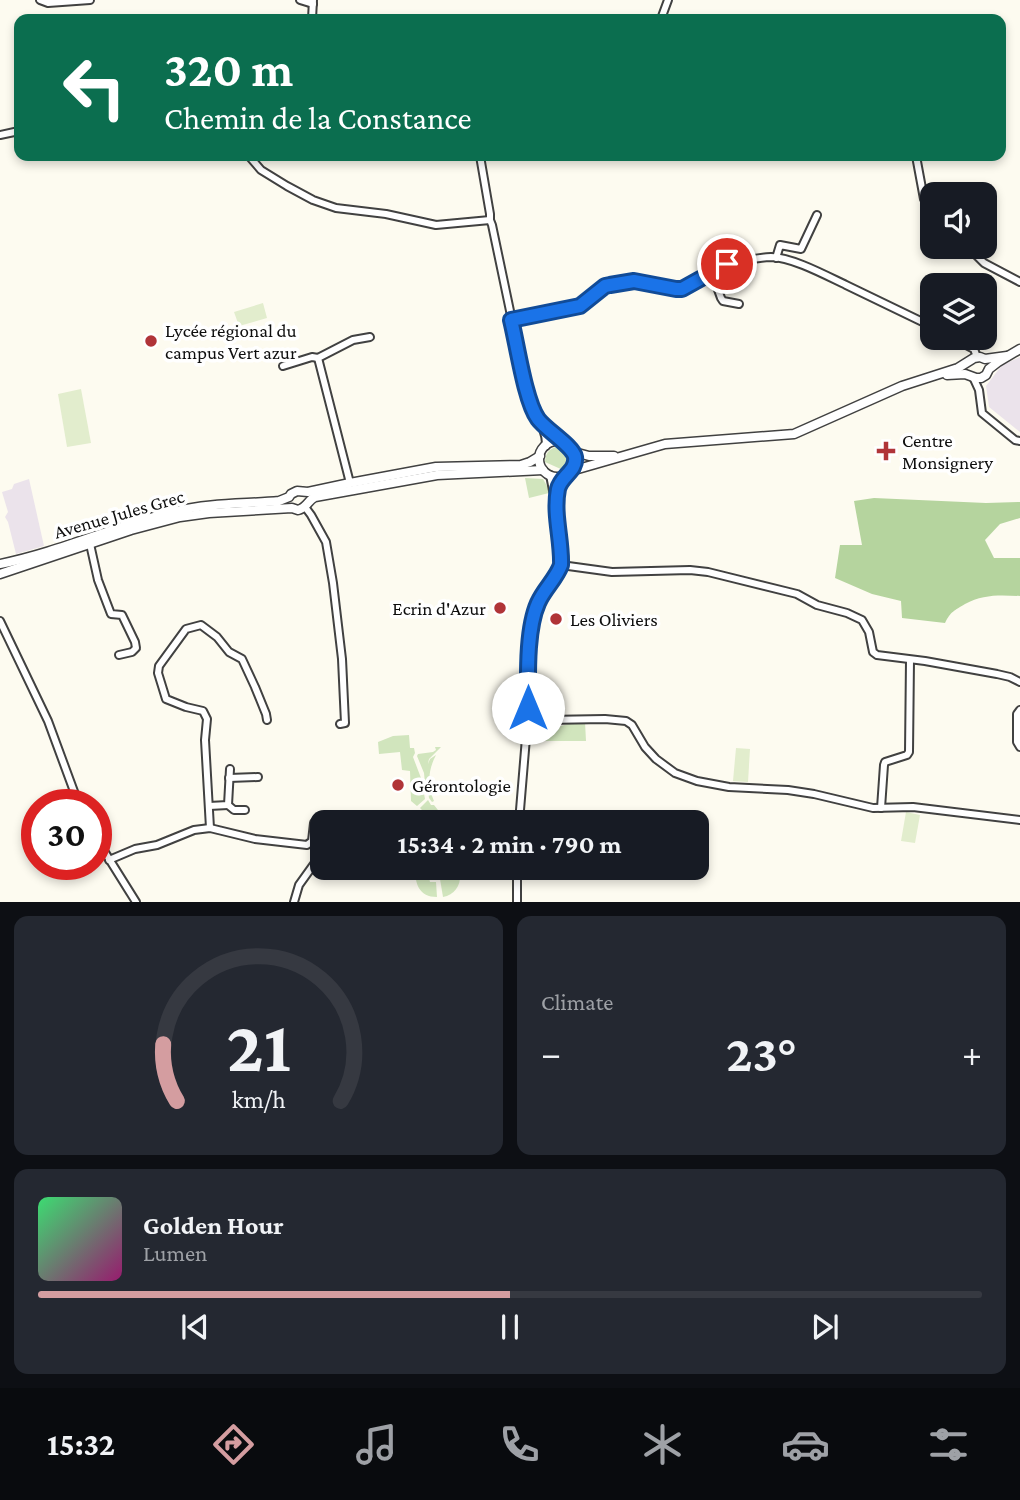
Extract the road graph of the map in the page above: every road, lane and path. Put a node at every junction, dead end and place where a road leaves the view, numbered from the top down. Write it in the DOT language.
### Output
graph roads {
  1 [pos="40,0"];
  2 [pos="90,0"];
  3 [pos="300,0"];
  4 [pos="313,2"];
  5 [pos="253,161"];
  6 [pos="481,161"];
  7 [pos="917,161"];
  8 [pos="921,182"];
  9 [pos="817,215"];
  10 [pos="489,220"];
  11 [pos="776,258"];
  12 [pos="980,259"];
  13 [pos="712,272"];
  14 [pos="1020,282"];
  15 [pos="739,304"];
  16 [pos="511,320"];
  17 [pos="920,320"];
  18 [pos="370,337"];
  19 [pos="1020,349"];
  20 [pos="974,350"];
  21 [pos="1007,356"];
  22 [pos="318,358"];
  23 [pos="977,359"];
  24 [pos="283,366"];
  25 [pos="989,369"];
  26 [pos="933,375"];
  27 [pos="975,377"];
  28 [pos="538,419"];
  29 [pos="1020,441"];
  30 [pos="562,442"];
  31 [pos="546,446"];
  32 [pos="573,452"];
  33 [pos="540,456"];
  34 [pos="620,457"];
  35 [pos="546,473"];
  36 [pos="568,473"];
  37 [pos="350,483"];
  38 [pos="304,492"];
  39 [pos="289,497"];
  40 [pos="306,505"];
  41 [pos="292,508"];
  42 [pos="558,515"];
  43 [pos="91,548"];
  44 [pos="0,564"];
  45 [pos="561,565"];
  46 [pos="0,574"];
  47 [pos="0,621"];
  48 [pos="119,655"];
  49 [pos="910,660"];
  50 [pos="1020,682"];
  51 [pos="1020,710"];
  52 [pos="533,718"];
  53 [pos="267,720"];
  54 [pos="340,724"];
  55 [pos="527,730"];
  56 [pos="1020,747"];
  57 [pos="230,769"];
  58 [pos="258,777"];
  59 [pos="229,778"];
  60 [pos="73,789"];
  61 [pos="228,805"];
  62 [pos="213,806"];
  63 [pos="881,808"];
  64 [pos="245,810"];
  65 [pos="520,810"];
  66 [pos="1020,820"];
  67 [pos="210,828"];
  68 [pos="310,843"];
  69 [pos="112,859"];
  70 [pos="112,865"];
  71 [pos="310,870"];
  72 [pos="517,880"];
  73 [pos="136,901"];
  74 [pos="294,901"];
  75 [pos="517,901"];
  1 -- 2 [label="street"];
  3 -- 4 [label="street"];
  5 -- 10 [label="street"];
  6 -- 10 [label="street"];
  7 -- 8 [label="street"];
  9 -- 11 [label="street"];
  10 -- 16 [label="street"];
  11 -- 13 [label="street"];
  11 -- 17 [label="street"];
  12 -- 14 [label="street"];
  13 -- 15 [label="street"];
  13 -- 16 [label="street"];
  16 -- 28 [label="street"];
  18 -- 22 [label="street"];
  19 -- 21 [label="street"];
  20 -- 23 [label="street"];
  21 -- 23 [label="street"];
  21 -- 25 [label="street"];
  22 -- 24 [label="street"];
  22 -- 37 [label="street"];
  23 -- 25 [label="street"];
  23 -- 26 [label="street"];
  23 -- 27 [label="street"];
  25 -- 27 [label="street"];
  26 -- 27 [label="street"];
  26 -- 34 [label="street"];
  27 -- 29 [label="street"];
  28 -- 30 [label="street"];
  28 -- 31 [label="street"];
  30 -- 31 [label="street"];
  30 -- 32 [label="street"];
  31 -- 33 [label="street"];
  32 -- 34 [label="street"];
  32 -- 36 [label="street"];
  33 -- 35 [label="street"];
  33 -- 37 [label="street"];
  34 -- 36 [label="street"];
  35 -- 36 [label="street"];
  35 -- 40 [label="street"];
  35 -- 42 [label="street"];
  36 -- 42 [label="street"];
  37 -- 38 [label="street"];
  38 -- 39 [label="street"];
  38 -- 40 [label="street"];
  39 -- 41 [label="street"];
  39 -- 44 [label="street, Avenue Jules Grec"];
  40 -- 41 [label="street"];
  40 -- 54 [label="street"];
  41 -- 43 [label="street, Avenue Jules Grec"];
  42 -- 45 [label="street"];
  43 -- 46 [label="street, Avenue Jules Grec"];
  43 -- 48 [label="street"];
  45 -- 49 [label="street"];
  45 -- 52 [label="street"];
  47 -- 60 [label="street"];
  49 -- 50 [label="street"];
  49 -- 63 [label="street"];
  51 -- 56 [label="street"];
  52 -- 55 [label="street"];
  52 -- 55 [label="street"];
  52 -- 63 [label="street"];
  53 -- 62 [label="street"];
  55 -- 65 [label="street"];
  57 -- 59 [label="street"];
  58 -- 59 [label="street"];
  59 -- 61 [label="street"];
  61 -- 62 [label="street"];
  61 -- 64 [label="street"];
  62 -- 67 [label="street"];
  63 -- 66 [label="street"];
  67 -- 68 [label="street"];
  67 -- 69 [label="street"];
  70 -- 73 [label="street"];
  71 -- 74 [label="street"];
  72 -- 75 [label="street"];
}
